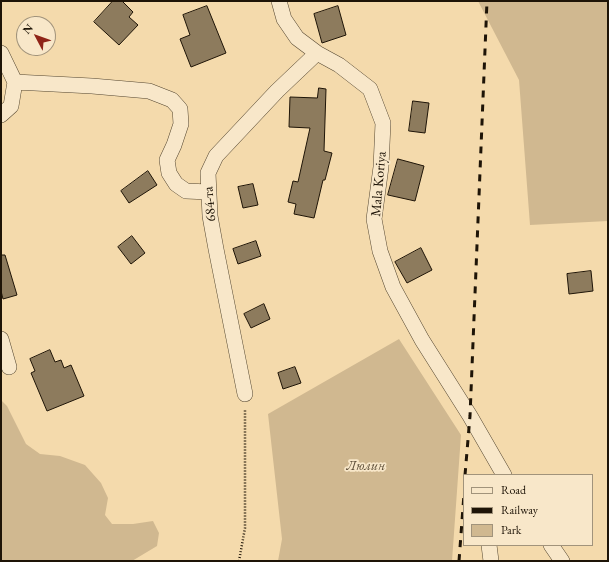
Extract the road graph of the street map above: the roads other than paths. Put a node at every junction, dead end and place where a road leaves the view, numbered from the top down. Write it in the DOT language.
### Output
graph roads {
  1 [pos="279,1"];
  2 [pos="1,53"];
  3 [pos="317,53"];
  4 [pos="15,82"];
  5 [pos="1,115"];
  6 [pos="209,192"];
  7 [pos="1,339"];
  8 [pos="9,367"];
  9 [pos="245,394"];
  10 [pos="503,474"];
  11 [pos="489,546"];
  12 [pos="552,546"];
  13 [pos="491,561"];
  14 [pos="562,561"];
  1 -- 3 [label="street, Mala Koriya"];
  2 -- 4 [label="street"];
  3 -- 6 [label="street, 684-та"];
  3 -- 10 [label="street, Mala Koriya"];
  4 -- 5 [label="street"];
  4 -- 6 [label="street"];
  6 -- 9 [label="street, 684-та"];
  7 -- 8 [label="street"];
  11 -- 13 [label="street"];
  12 -- 14 [label="street"];
}
